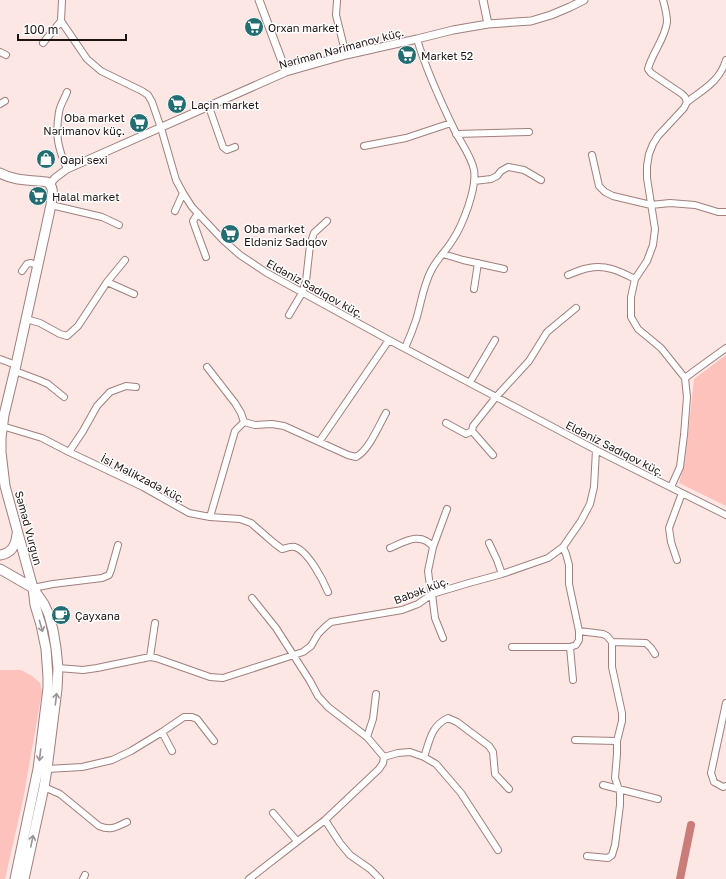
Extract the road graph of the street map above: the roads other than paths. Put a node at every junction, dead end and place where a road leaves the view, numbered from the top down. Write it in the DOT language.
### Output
graph roads {
  1 [pos="62,0"];
  2 [pos="259,0"];
  3 [pos="483,0"];
  4 [pos="584,0"];
  5 [pos="663,0"];
  6 [pos="337,1"];
  7 [pos="61,21"];
  8 [pos="488,24"];
  9 [pos="416,39"];
  10 [pos="44,43"];
  11 [pos="346,55"];
  12 [pos="726,60"];
  13 [pos="286,72"];
  14 [pos="67,92"];
  15 [pos="687,102"];
  16 [pos="208,107"];
  17 [pos="451,123"];
  18 [pos="161,128"];
  19 [pos="529,132"];
  20 [pos="456,134"];
  21 [pos="364,146"];
  22 [pos="235,147"];
  23 [pos="592,155"];
  24 [pos="67,170"];
  25 [pos="0,173"];
  26 [pos="541,180"];
  27 [pos="474,181"];
  28 [pos="50,184"];
  29 [pos="183,193"];
  30 [pos="51,205"];
  31 [pos="651,205"];
  32 [pos="176,211"];
  33 [pos="726,212"];
  34 [pos="198,213"];
  35 [pos="327,221"];
  36 [pos="119,225"];
  37 [pos="443,254"];
  38 [pos="206,257"];
  39 [pos="125,260"];
  40 [pos="478,263"];
  41 [pos="37,265"];
  42 [pos="504,269"];
  43 [pos="22,271"];
  44 [pos="568,275"];
  45 [pos="636,279"];
  46 [pos="107,282"];
  47 [pos="474,289"];
  48 [pos="302,293"];
  49 [pos="134,294"];
  50 [pos="576,308"];
  51 [pos="289,315"];
  52 [pos="26,319"];
  53 [pos="388,340"];
  54 [pos="495,340"];
  55 [pos="405,348"];
  56 [pos="726,348"];
  57 [pos="0,359"];
  58 [pos="207,367"];
  59 [pos="15,368"];
  60 [pos="685,378"];
  61 [pos="470,382"];
  62 [pos="136,387"];
  63 [pos="64,397"];
  64 [pos="496,397"];
  65 [pos="386,413"];
  66 [pos="244,422"];
  67 [pos="446,423"];
  68 [pos="2,426"];
  69 [pos="472,431"];
  70 [pos="319,442"];
  71 [pos="596,450"];
  72 [pos="69,452"];
  73 [pos="493,455"];
  74 [pos="671,487"];
  75 [pos="682,493"];
  76 [pos="447,509"];
  77 [pos="726,515"];
  78 [pos="210,517"];
  79 [pos="17,531"];
  80 [pos="489,543"];
  81 [pos="118,545"];
  82 [pos="432,547"];
  83 [pos="563,547"];
  84 [pos="390,548"];
  85 [pos="0,555"];
  86 [pos="677,560"];
  87 [pos="0,569"];
  88 [pos="502,574"];
  89 [pos="33,588"];
  90 [pos="328,592"];
  91 [pos="432,594"];
  92 [pos="252,598"];
  93 [pos="155,623"];
  94 [pos="579,631"];
  95 [pos="443,638"];
  96 [pos="612,642"];
  97 [pos="512,647"];
  98 [pos="570,648"];
  99 [pos="655,654"];
  100 [pos="293,655"];
  101 [pos="150,657"];
  102 [pos="58,668"];
  103 [pos="573,680"];
  104 [pos="376,694"];
  105 [pos="726,703"];
  106 [pos="162,732"];
  107 [pos="367,736"];
  108 [pos="575,740"];
  109 [pos="214,741"];
  110 [pos="617,741"];
  111 [pos="172,751"];
  112 [pos="384,757"];
  113 [pos="424,757"];
  114 [pos="46,769"];
  115 [pos="602,785"];
  116 [pos="726,786"];
  117 [pos="44,787"];
  118 [pos="508,789"];
  119 [pos="619,789"];
  120 [pos="658,799"];
  121 [pos="273,814"];
  122 [pos="325,820"];
  123 [pos="127,822"];
  124 [pos="298,841"];
  125 [pos="498,850"];
  126 [pos="587,856"];
  127 [pos="15,879"];
  128 [pos="24,879"];
  129 [pos="249,879"];
  130 [pos="380,879"];
  1 -- 7 [label="street"];
  2 -- 13 [label="street"];
  3 -- 8 [label="street"];
  4 -- 8 [label="street, Nəriman Nərimanov küç."];
  5 -- 15 [label="street"];
  6 -- 11 [label="street"];
  7 -- 10 [label="street"];
  7 -- 18 [label="street, Eldəniz Sadıqov küç."];
  8 -- 9 [label="street, Nəriman Nərimanov küç."];
  9 -- 11 [label="street, Nəriman Nərimanov küç."];
  9 -- 17 [label="street"];
  11 -- 13 [label="street, Nəriman Nərimanov küç."];
  12 -- 15 [label="street"];
  13 -- 16 [label="street, Nəriman Nərimanov küç."];
  14 -- 24 [label="street"];
  15 -- 31 [label="street"];
  16 -- 18 [label="street, Nəriman Nərimanov küç."];
  16 -- 22 [label="street"];
  17 -- 20 [label="street"];
  17 -- 21 [label="street"];
  18 -- 24 [label="street, Nəriman Nərimanov küç."];
  18 -- 29 [label="street, Eldəniz Sadıqov küç."];
  19 -- 20 [label="street"];
  20 -- 27 [label="street"];
  23 -- 31 [label="street"];
  24 -- 28 [label="street, Nəriman Nərimanov küç."];
  25 -- 28 [label="main road"];
  26 -- 27 [label="street"];
  27 -- 37 [label="street"];
  28 -- 30 [label="main road, Səməd Vurğun"];
  29 -- 32 [label="street"];
  29 -- 34 [label="street, Eldəniz Sadıqov küç."];
  30 -- 36 [label="street"];
  30 -- 41 [label="main road, Səməd Vurğun"];
  31 -- 33 [label="street"];
  31 -- 45 [label="street"];
  34 -- 38 [label="street"];
  34 -- 48 [label="street, Eldəniz Sadıqov küç."];
  35 -- 48 [label="street"];
  37 -- 40 [label="street"];
  37 -- 55 [label="street"];
  39 -- 46 [label="street"];
  40 -- 42 [label="street"];
  40 -- 47 [label="street"];
  41 -- 43 [label="street"];
  41 -- 52 [label="main road, Səməd Vurğun"];
  44 -- 45 [label="street"];
  45 -- 60 [label="street"];
  46 -- 49 [label="street"];
  46 -- 52 [label="street"];
  48 -- 51 [label="street"];
  48 -- 53 [label="street, Eldəniz Sadıqov küç."];
  50 -- 64 [label="street"];
  52 -- 59 [label="main road, Səməd Vurğun"];
  53 -- 55 [label="street, Eldəniz Sadıqov küç."];
  53 -- 70 [label="street"];
  54 -- 61 [label="street"];
  55 -- 61 [label="street, Eldəniz Sadıqov küç."];
  56 -- 60 [label="street"];
  57 -- 59 [label="street"];
  58 -- 66 [label="street"];
  59 -- 63 [label="street"];
  59 -- 68 [label="main road, Səməd Vurğun"];
  60 -- 74 [label="street"];
  61 -- 64 [label="street, Eldəniz Sadıqov küç."];
  62 -- 72 [label="street"];
  64 -- 69 [label="street"];
  64 -- 71 [label="street, Eldəniz Sadıqov küç."];
  65 -- 70 [label="street"];
  66 -- 70 [label="street"];
  66 -- 78 [label="street"];
  67 -- 69 [label="street"];
  68 -- 72 [label="street, İsi Məlikzadə küç."];
  68 -- 79 [label="main road, Səməd Vurğun"];
  69 -- 73 [label="street"];
  71 -- 74 [label="street, Eldəniz Sadıqov küç."];
  71 -- 83 [label="street, Babək küç."];
  72 -- 78 [label="street, İsi Məlikzadə küç."];
  74 -- 75 [label="street, Eldəniz Sadıqov küç."];
  75 -- 77 [label="street, Eldəniz Sadıqov küç."];
  75 -- 86 [label="street"];
  76 -- 82 [label="street"];
  78 -- 90 [label="street, İsi Məlikzadə küç."];
  79 -- 85 [label="main road"];
  79 -- 89 [label="main road, Səməd Vurğun"];
  80 -- 88 [label="street"];
  81 -- 89 [label="street"];
  82 -- 84 [label="street"];
  82 -- 91 [label="street"];
  83 -- 88 [label="street, Babək küç."];
  83 -- 94 [label="street"];
  87 -- 89 [label="main road"];
  88 -- 91 [label="street, Babək küç."];
  89 -- 102 [label="main road"];
  89 -- 127 [label="main road, Səməd Vurğun, one-way"];
  91 -- 95 [label="street"];
  91 -- 100 [label="street, Babək küç."];
  92 -- 100 [label="street"];
  93 -- 101 [label="street"];
  94 -- 96 [label="street"];
  94 -- 98 [label="street"];
  96 -- 99 [label="street"];
  96 -- 110 [label="street"];
  97 -- 98 [label="street"];
  98 -- 103 [label="street"];
  100 -- 101 [label="street, Babək küç."];
  100 -- 107 [label="street"];
  101 -- 102 [label="street"];
  114 -- 102 [label="main road, one-way"];
  104 -- 107 [label="street"];
  105 -- 116 [label="street"];
  106 -- 109 [label="street"];
  106 -- 111 [label="street"];
  106 -- 114 [label="street"];
  107 -- 112 [label="street"];
  108 -- 110 [label="street"];
  110 -- 119 [label="street"];
  112 -- 113 [label="street"];
  112 -- 122 [label="street"];
  113 -- 118 [label="street"];
  113 -- 125 [label="street"];
  114 -- 117 [label="main road"];
  115 -- 119 [label="street"];
  117 -- 123 [label="street"];
  128 -- 117 [label="main road, one-way"];
  119 -- 120 [label="street"];
  119 -- 126 [label="street"];
  121 -- 124 [label="street"];
  122 -- 124 [label="street"];
  122 -- 130 [label="street"];
  124 -- 129 [label="street"];
}
